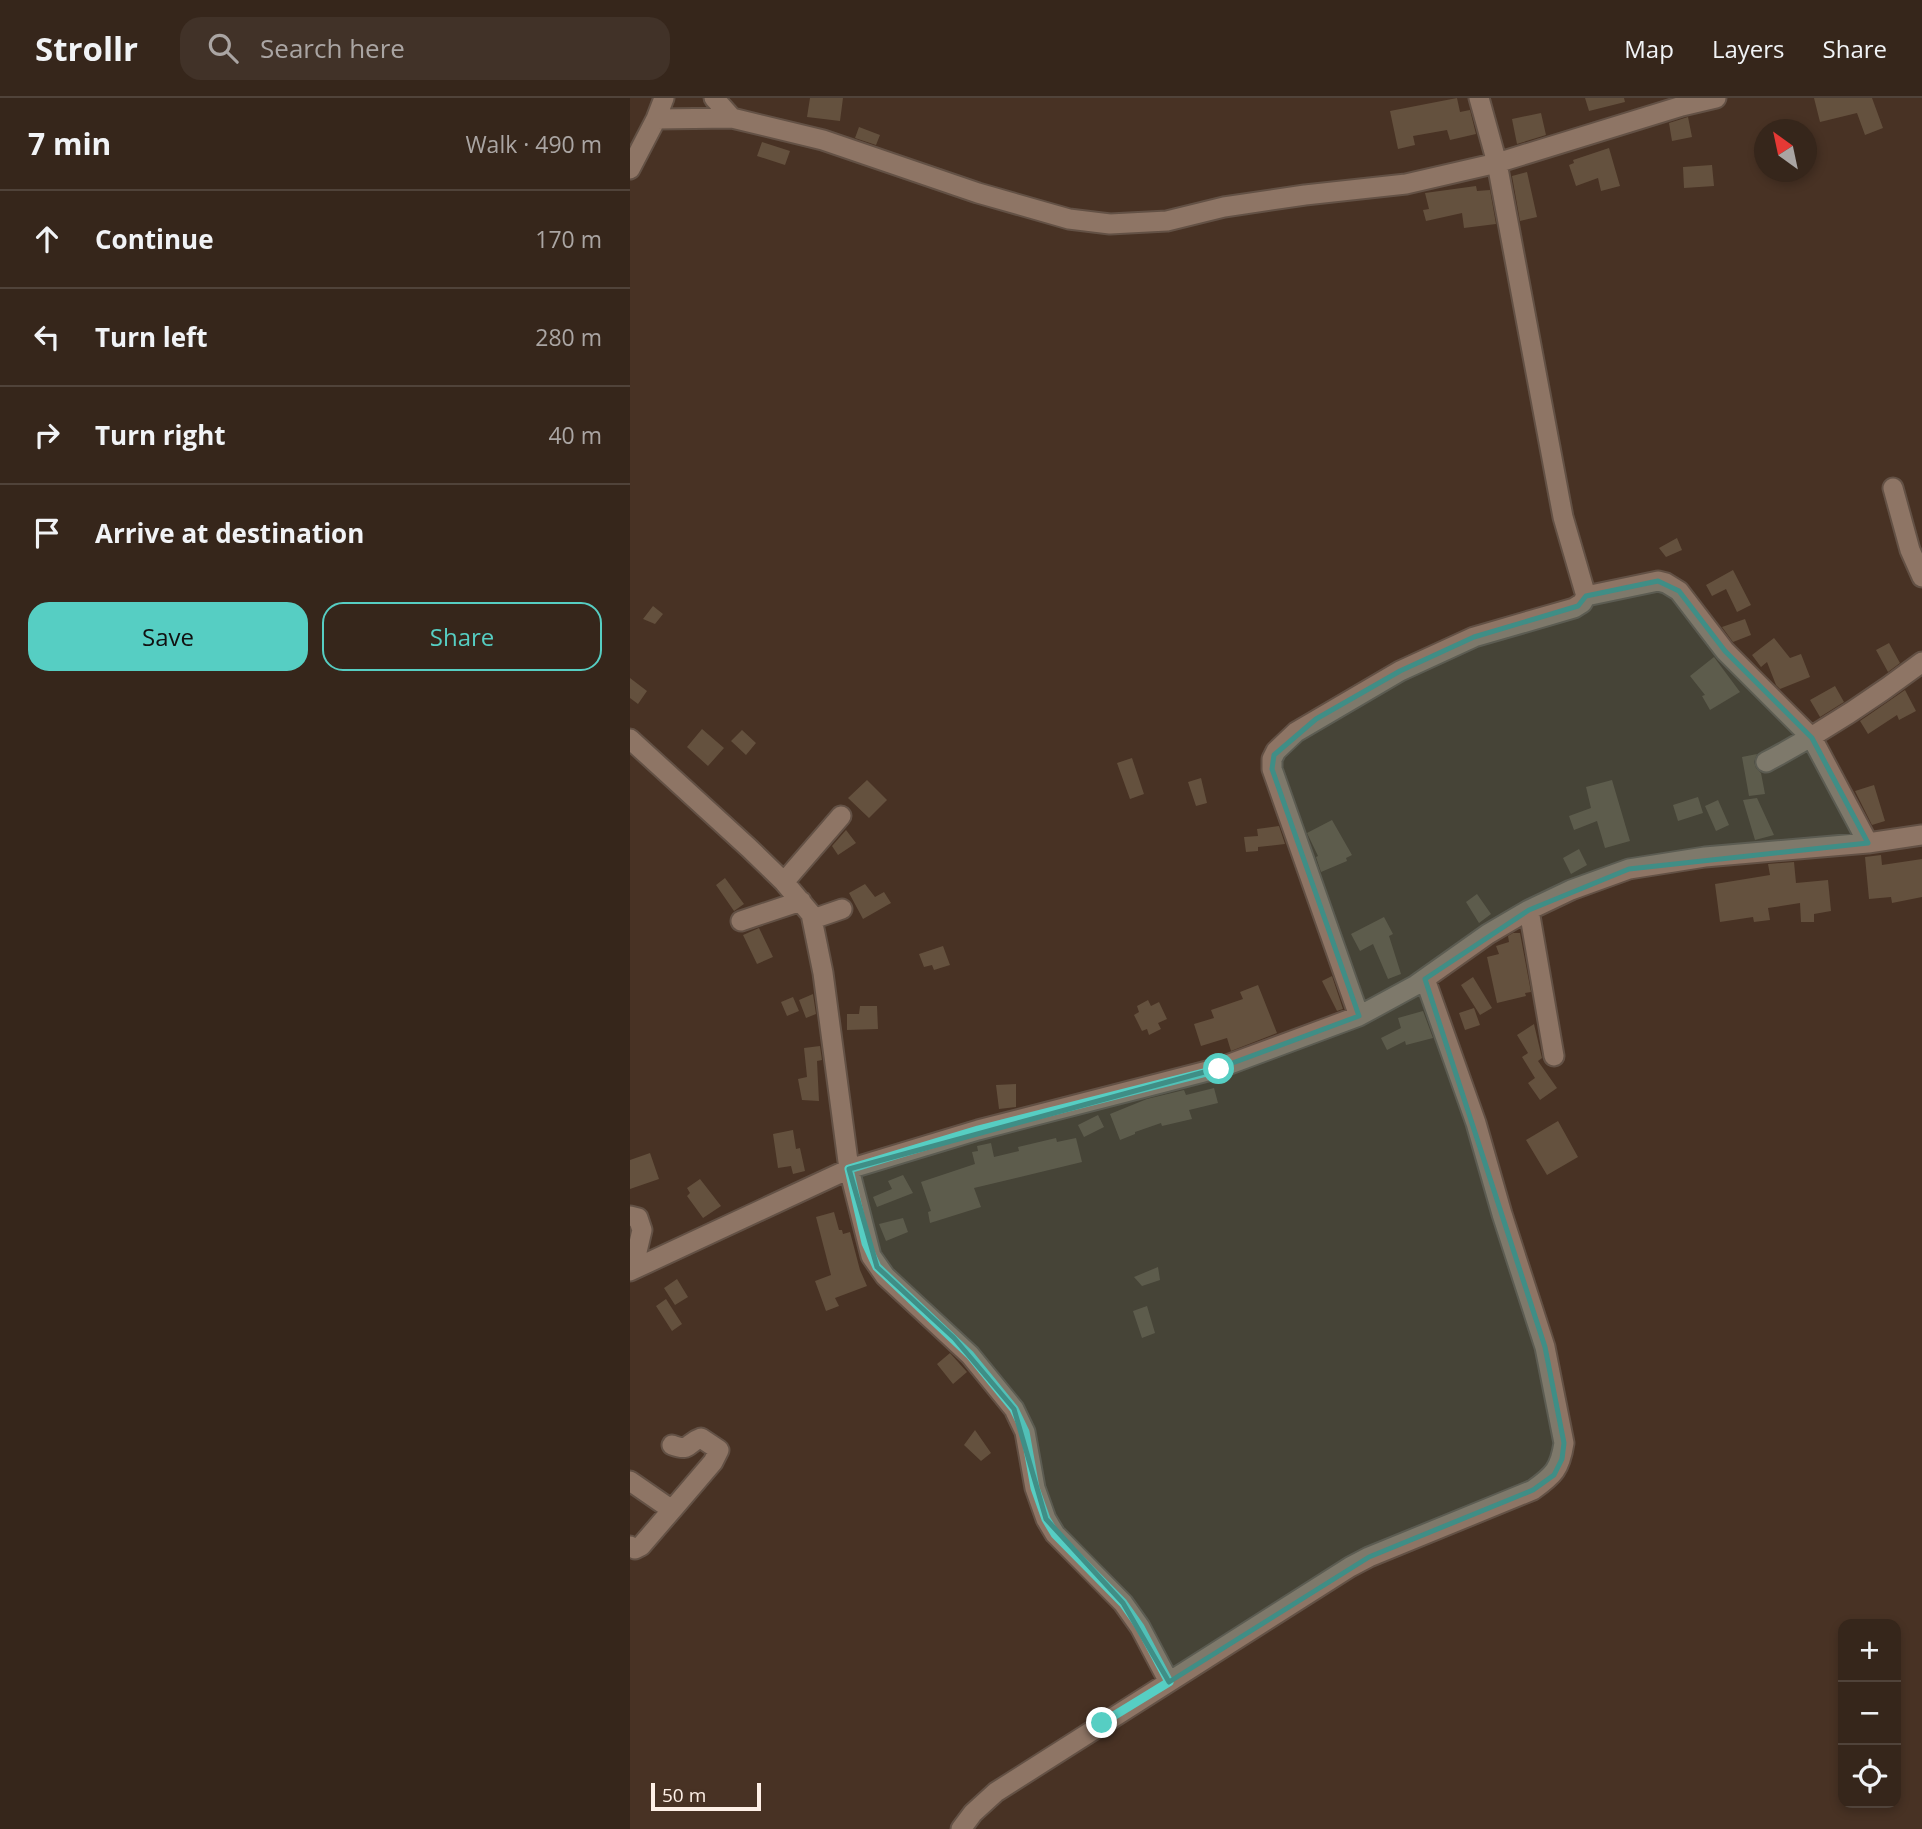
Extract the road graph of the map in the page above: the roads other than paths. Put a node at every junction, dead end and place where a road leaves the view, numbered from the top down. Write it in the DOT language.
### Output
graph roads {
  1 [pos="664,98"];
  2 [pos="714,98"];
  3 [pos="1479,98"];
  4 [pos="1716,98"];
  5 [pos="732,118"];
  6 [pos="656,119"];
  7 [pos="1497,163"];
  8 [pos="630,169"];
  9 [pos="1892,488"];
  10 [pos="1922,578"];
  11 [pos="1586,596"];
  12 [pos="1922,662"];
  13 [pos="1812,738"];
  14 [pos="630,739"];
  15 [pos="1766,762"];
  16 [pos="841,816"];
  17 [pos="1922,835"];
  18 [pos="1868,843"];
  19 [pos="783,882"];
  20 [pos="801,901"];
  21 [pos="842,909"];
  22 [pos="1529,911"];
  23 [pos="813,919"];
  24 [pos="741,921"];
  25 [pos="1425,979"];
  26 [pos="1359,1016"];
  27 [pos="1554,1056"];
  28 [pos="849,1169"];
  29 [pos="630,1216"];
  30 [pos="631,1270"];
  31 [pos="672,1445"];
  32 [pos="630,1481"];
  33 [pos="672,1510"];
  34 [pos="630,1546"];
  35 [pos="1169,1682"];
  36 [pos="961,1829"];
  1 -- 6 [label="street"];
  2 -- 5 [label="street"];
  3 -- 7 [label="street"];
  4 -- 7 [label="street"];
  5 -- 6 [label="street"];
  5 -- 7 [label="street"];
  6 -- 8 [label="street"];
  7 -- 11 [label="street"];
  9 -- 10 [label="street"];
  11 -- 13 [label="street"];
  11 -- 26 [label="street"];
  12 -- 13 [label="street"];
  13 -- 15 [label="street"];
  13 -- 18 [label="street"];
  14 -- 19 [label="street"];
  16 -- 19 [label="street"];
  17 -- 18 [label="street"];
  18 -- 22 [label="street"];
  19 -- 20 [label="street"];
  20 -- 23 [label="street"];
  20 -- 24 [label="street"];
  21 -- 23 [label="street"];
  22 -- 25 [label="street"];
  22 -- 27 [label="street"];
  23 -- 28 [label="street"];
  25 -- 26 [label="street"];
  25 -- 35 [label="street"];
  26 -- 28 [label="street"];
  28 -- 30 [label="street"];
  28 -- 35 [label="street"];
  29 -- 30 [label="street"];
  31 -- 33 [label="street"];
  32 -- 33 [label="street"];
  33 -- 34 [label="street"];
  35 -- 36 [label="street"];
}
